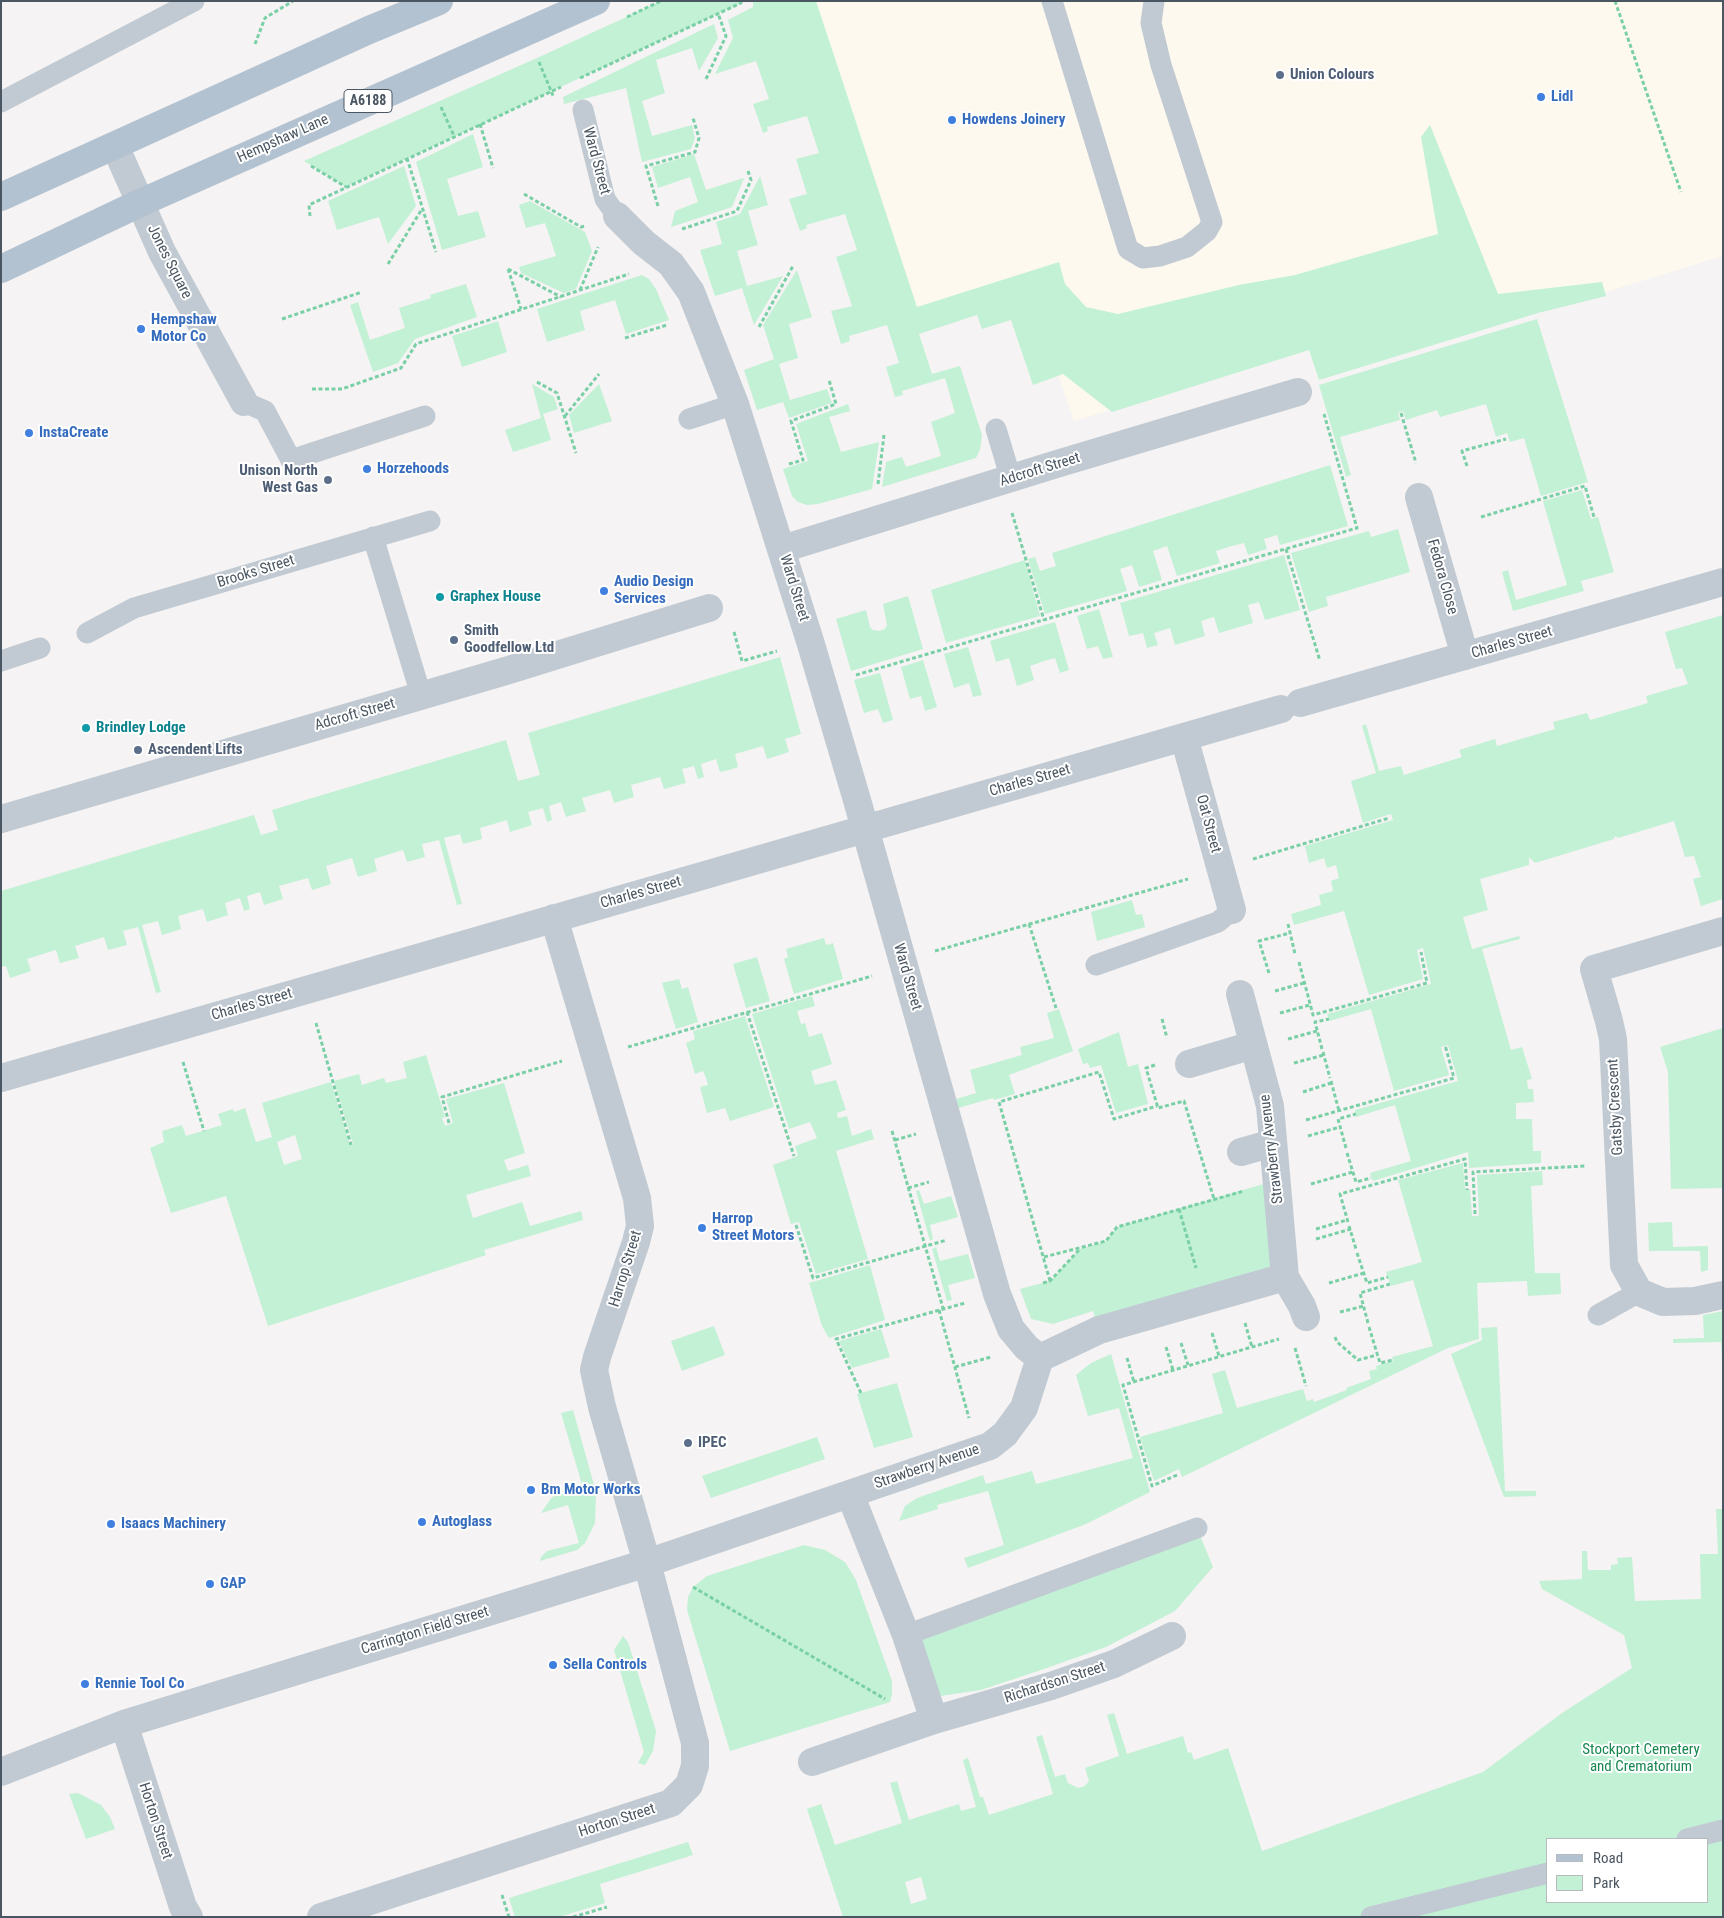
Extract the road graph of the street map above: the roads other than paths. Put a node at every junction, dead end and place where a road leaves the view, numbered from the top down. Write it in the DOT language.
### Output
graph roads {
  1 [pos="194,1"];
  2 [pos="439,1"];
  3 [pos="596,1"];
  4 [pos="1052,1"];
  5 [pos="1154,1"];
  6 [pos="1,102"];
  7 [pos="583,110"];
  8 [pos="114,146"];
  9 [pos="1,197"];
  10 [pos="140,203"];
  11 [pos="617,216"];
  12 [pos="1,269"];
  13 [pos="1298,392"];
  14 [pos="244,402"];
  15 [pos="735,404"];
  16 [pos="425,416"];
  17 [pos="689,419"];
  18 [pos="996,429"];
  19 [pos="1011,478"];
  20 [pos="1418,484"];
  21 [pos="430,521"];
  22 [pos="373,537"];
  23 [pos="782,549"];
  24 [pos="1723,582"];
  25 [pos="709,608"];
  26 [pos="88,633"];
  27 [pos="40,648"];
  28 [pos="1465,656"];
  29 [pos="1,661"];
  30 [pos="421,696"];
  31 [pos="1184,737"];
  32 [pos="1,819"];
  33 [pos="865,828"];
  34 [pos="1232,910"];
  35 [pos="554,918"];
  36 [pos="1723,931"];
  37 [pos="1096,965"];
  38 [pos="1240,994"];
  39 [pos="1254,1045"];
  40 [pos="1176,1063"];
  41 [pos="1,1078"];
  42 [pos="1274,1143"];
  43 [pos="1241,1152"];
  44 [pos="1285,1277"];
  45 [pos="1639,1292"];
  46 [pos="1723,1295"];
  47 [pos="1598,1315"];
  48 [pos="1306,1317"];
  49 [pos="1040,1358"];
  50 [pos="850,1494"];
  51 [pos="1197,1528"];
  52 [pos="647,1563"];
  53 [pos="906,1635"];
  54 [pos="1172,1636"];
  55 [pos="934,1720"];
  56 [pos="124,1724"];
  57 [pos="812,1762"];
  58 [pos="1,1772"];
  59 [pos="1723,1830"];
  60 [pos="1691,1838"];
  61 [pos="1546,1874"];
  62 [pos="189,1917"];
  63 [pos="321,1917"];
  64 [pos="1372,1917"];
  1 -- 6 [label="lane"];
  2 -- 8 [label="main road"];
  3 -- 10 [label="main road, Hempshaw Lane / A6188"];
  4 -- 5 [label="lane"];
  7 -- 11 [label="lane, Ward Street"];
  8 -- 9 [label="main road"];
  8 -- 10 [label="street, Jones Square"];
  10 -- 12 [label="main road, Hempshaw Lane / A6188"];
  10 -- 14 [label="street, Jones Square"];
  11 -- 15 [label="street, Ward Street"];
  13 -- 19 [label="street, Adcroft Street"];
  14 -- 16 [label="lane"];
  15 -- 17 [label="lane"];
  15 -- 23 [label="street, Ward Street"];
  18 -- 19 [label="lane"];
  19 -- 23 [label="street, Adcroft Street"];
  20 -- 28 [label="street, Fedora Close"];
  21 -- 22 [label="lane, Brooks Street"];
  22 -- 26 [label="lane, Brooks Street"];
  22 -- 30 [label="lane"];
  23 -- 33 [label="street, Ward Street"];
  24 -- 28 [label="street, Charles Street"];
  25 -- 30 [label="street, Adcroft Street"];
  27 -- 29 [label="lane"];
  28 -- 31 [label="street, Charles Street"];
  30 -- 32 [label="street, Adcroft Street"];
  31 -- 33 [label="street, Charles Street"];
  31 -- 34 [label="street, Oat Street"];
  33 -- 35 [label="street, Charles Street"];
  33 -- 49 [label="street, Ward Street"];
  34 -- 37 [label="lane"];
  35 -- 41 [label="street, Charles Street"];
  35 -- 52 [label="street, Harrop Street"];
  36 -- 45 [label="street, Gatsby Crescent"];
  38 -- 39 [label="street, Strawberry Avenue"];
  39 -- 40 [label="street"];
  39 -- 42 [label="street, Strawberry Avenue"];
  42 -- 43 [label="street"];
  42 -- 44 [label="street, Strawberry Avenue"];
  44 -- 48 [label="street, Strawberry Avenue"];
  44 -- 49 [label="street"];
  45 -- 46 [label="street"];
  45 -- 47 [label="lane"];
  49 -- 50 [label="street, Strawberry Avenue"];
  50 -- 52 [label="street, Carrington Field Street"];
  50 -- 53 [label="street"];
  51 -- 53 [label="lane"];
  52 -- 56 [label="street, Carrington Field Street"];
  52 -- 63 [label="street, Horton Street"];
  53 -- 55 [label="street"];
  54 -- 55 [label="street, Richardson Street"];
  55 -- 57 [label="street, Richardson Street"];
  56 -- 58 [label="street, Carrington Field Street"];
  56 -- 62 [label="street, Horton Street"];
  59 -- 60 [label="lane"];
  61 -- 64 [label="lane"];
}
